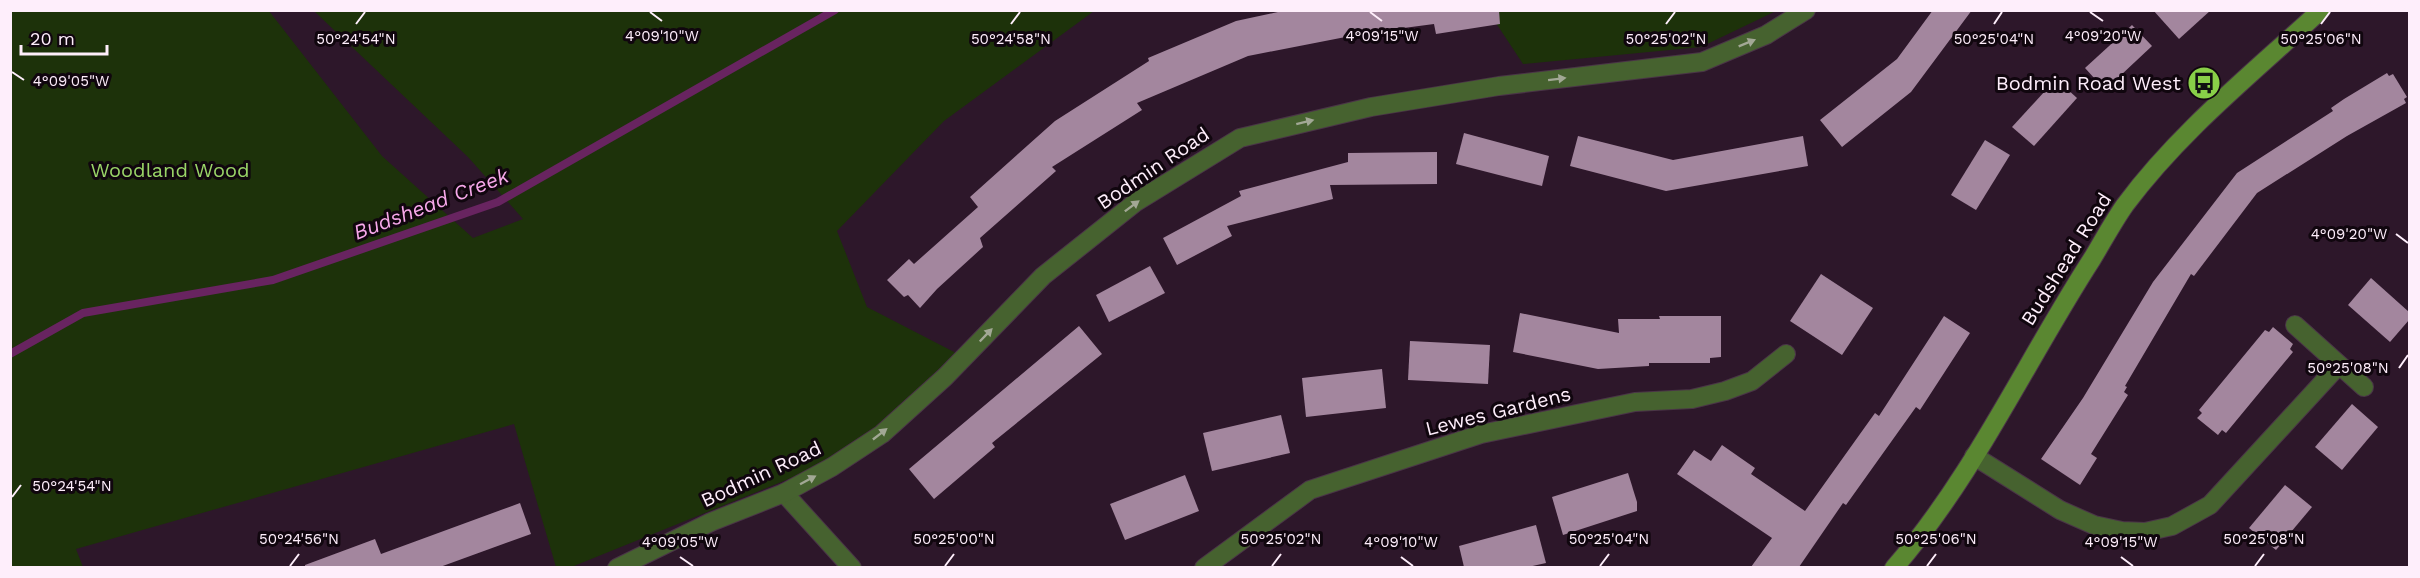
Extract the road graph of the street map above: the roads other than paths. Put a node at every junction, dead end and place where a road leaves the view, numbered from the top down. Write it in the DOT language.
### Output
graph roads {
  1 [pos="1806,10"];
  2 [pos="2321,10"];
  3 [pos="2295,325"];
  4 [pos="1786,354"];
  5 [pos="2338,366"];
  6 [pos="2364,387"];
  7 [pos="1974,456"];
  8 [pos="784,493"];
  9 [pos="617,567"];
  10 [pos="852,567"];
  11 [pos="1204,567"];
  12 [pos="1894,567"];
  8 -- 1 [label="street, Bodmin Road, one-way"];
  2 -- 7 [label="street, Budshead Road"];
  3 -- 5 [label="street"];
  4 -- 11 [label="street, Lewes Gardens"];
  5 -- 6 [label="street"];
  5 -- 7 [label="street"];
  7 -- 12 [label="street, Budshead Road"];
  8 -- 9 [label="street, Bodmin Road"];
  8 -- 10 [label="street"];
}
